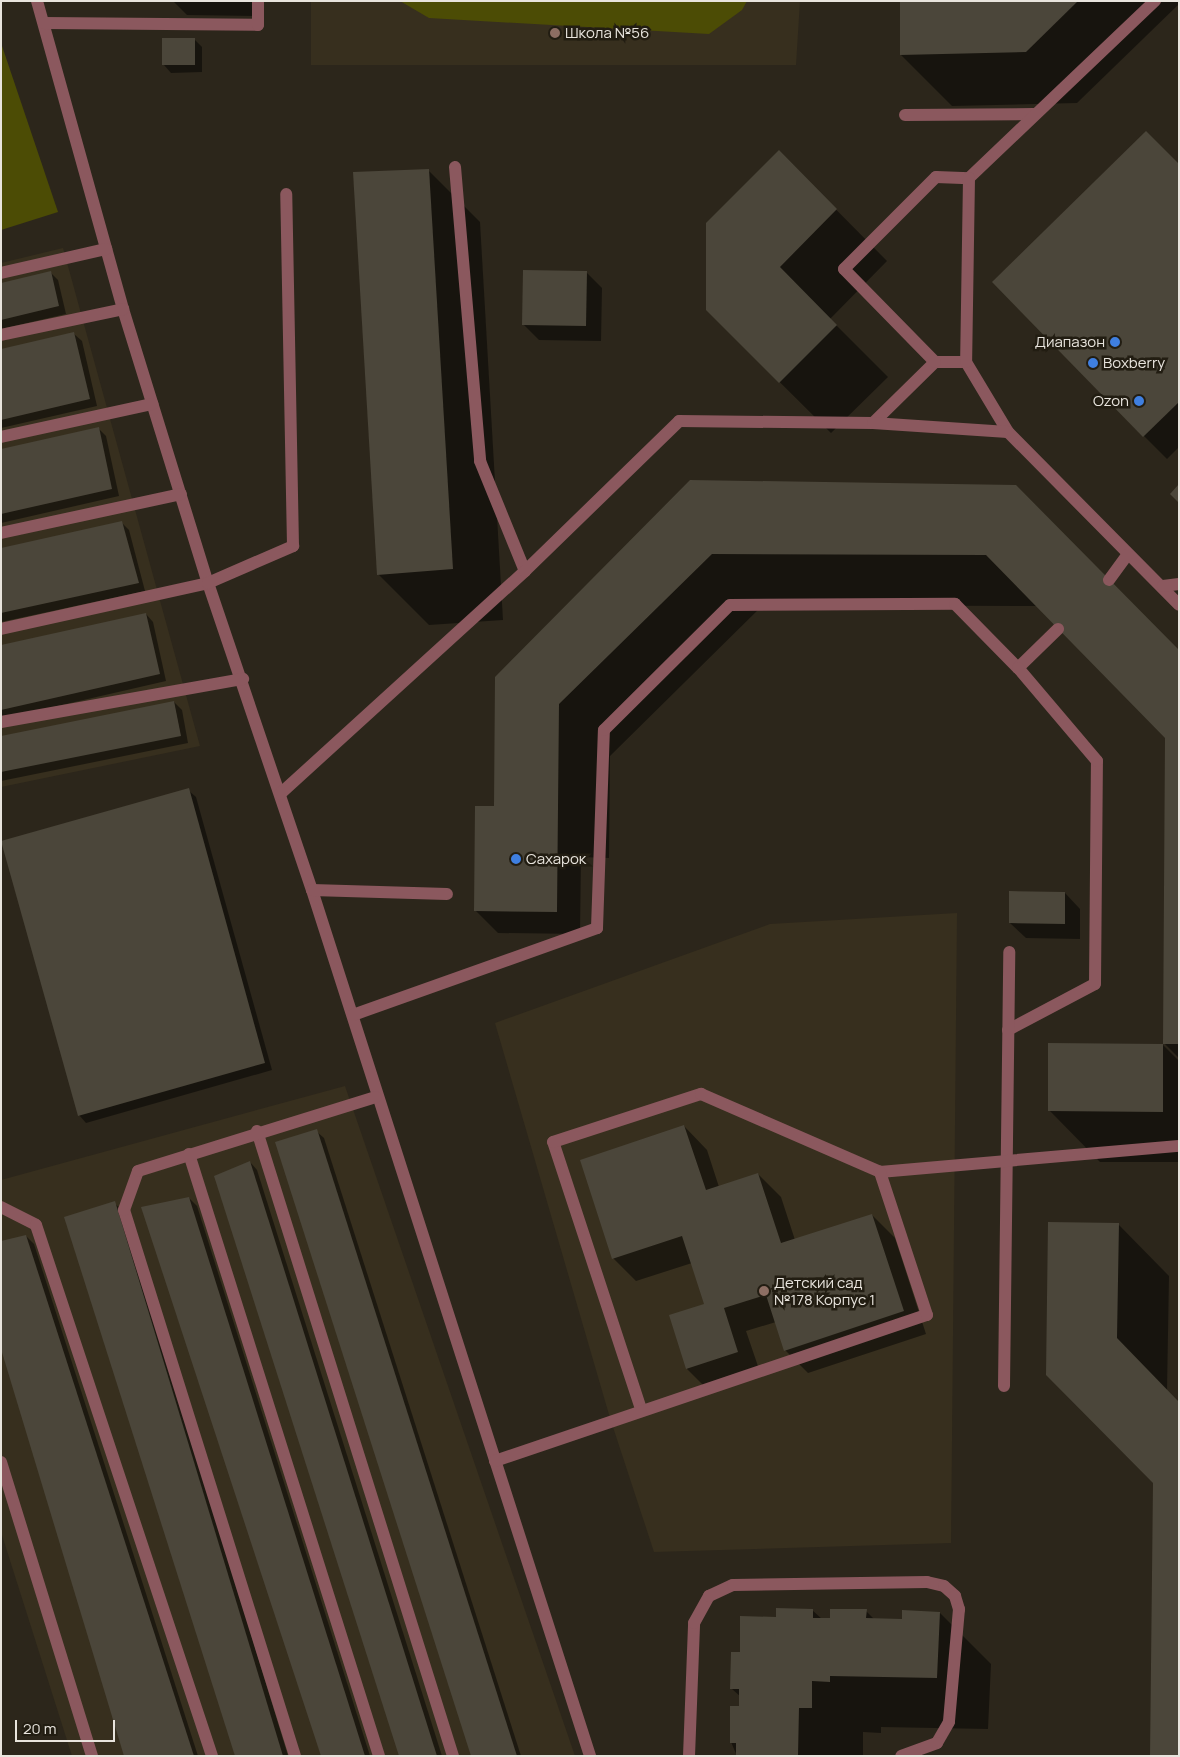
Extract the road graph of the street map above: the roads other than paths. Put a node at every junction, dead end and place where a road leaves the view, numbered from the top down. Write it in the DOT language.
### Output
graph roads {
  1 [pos="37,1"];
  2 [pos="258,1"];
  3 [pos="1155,1"];
  4 [pos="44,22"];
  5 [pos="1034,114"];
  6 [pos="905,115"];
  7 [pos="455,167"];
  8 [pos="969,178"];
  9 [pos="286,194"];
  10 [pos="106,249"];
  11 [pos="1,272"];
  12 [pos="123,309"];
  13 [pos="1,335"];
  14 [pos="935,362"];
  15 [pos="966,362"];
  16 [pos="152,404"];
  17 [pos="873,423"];
  18 [pos="1008,432"];
  19 [pos="1,437"];
  20 [pos="181,494"];
  21 [pos="1,533"];
  22 [pos="1127,555"];
  23 [pos="525,571"];
  24 [pos="1109,580"];
  25 [pos="208,583"];
  26 [pos="1179,584"];
  27 [pos="1162,586"];
  28 [pos="1179,605"];
  29 [pos="1,629"];
  30 [pos="1058,629"];
  31 [pos="1018,668"];
  32 [pos="243,679"];
  33 [pos="1,722"];
  34 [pos="280,794"];
  35 [pos="312,890"];
  36 [pos="447,894"];
  37 [pos="1009,952"];
  38 [pos="353,1015"];
  39 [pos="1008,1030"];
  40 [pos="376,1097"];
  41 [pos="257,1130"];
  42 [pos="1179,1146"];
  43 [pos="189,1154"];
  44 [pos="1007,1161"];
  45 [pos="880,1172"];
  46 [pos="1,1206"];
  47 [pos="1004,1386"];
  48 [pos="641,1409"];
  49 [pos="495,1461"];
  50 [pos="1,1462"];
  51 [pos="92,1756"];
  52 [pos="212,1756"];
  53 [pos="295,1756"];
  54 [pos="379,1756"];
  55 [pos="453,1756"];
  56 [pos="590,1756"];
  57 [pos="690,1756"];
  58 [pos="901,1756"];
  1 -- 4 [label="lane"];
  2 -- 4 [label="lane"];
  3 -- 5 [label="lane"];
  4 -- 10 [label="lane"];
  5 -- 6 [label="lane"];
  5 -- 8 [label="lane"];
  7 -- 23 [label="lane"];
  8 -- 14 [label="lane"];
  8 -- 15 [label="lane"];
  9 -- 25 [label="lane"];
  10 -- 11 [label="lane"];
  10 -- 12 [label="lane"];
  12 -- 13 [label="lane"];
  12 -- 16 [label="lane"];
  14 -- 15 [label="lane"];
  14 -- 17 [label="lane"];
  15 -- 18 [label="lane"];
  16 -- 19 [label="lane"];
  16 -- 20 [label="lane"];
  17 -- 18 [label="lane"];
  17 -- 23 [label="lane"];
  18 -- 22 [label="lane"];
  20 -- 21 [label="lane"];
  20 -- 25 [label="lane"];
  22 -- 24 [label="lane"];
  22 -- 27 [label="lane"];
  23 -- 34 [label="lane"];
  25 -- 29 [label="lane"];
  25 -- 32 [label="lane"];
  26 -- 27 [label="lane"];
  27 -- 28 [label="lane"];
  30 -- 31 [label="lane"];
  31 -- 38 [label="lane"];
  31 -- 39 [label="lane"];
  32 -- 33 [label="lane"];
  32 -- 34 [label="lane"];
  34 -- 35 [label="lane"];
  35 -- 36 [label="lane"];
  35 -- 38 [label="lane"];
  37 -- 39 [label="lane"];
  38 -- 40 [label="lane"];
  39 -- 44 [label="lane"];
  40 -- 41 [label="lane"];
  40 -- 49 [label="lane"];
  41 -- 43 [label="lane"];
  41 -- 55 [label="lane"];
  42 -- 44 [label="lane"];
  43 -- 53 [label="lane"];
  43 -- 54 [label="lane"];
  44 -- 45 [label="lane"];
  44 -- 47 [label="lane"];
  45 -- 48 [label="lane"];
  45 -- 48 [label="lane"];
  46 -- 52 [label="lane"];
  48 -- 49 [label="lane"];
  49 -- 56 [label="lane"];
  50 -- 51 [label="lane"];
  57 -- 58 [label="lane"];
}
